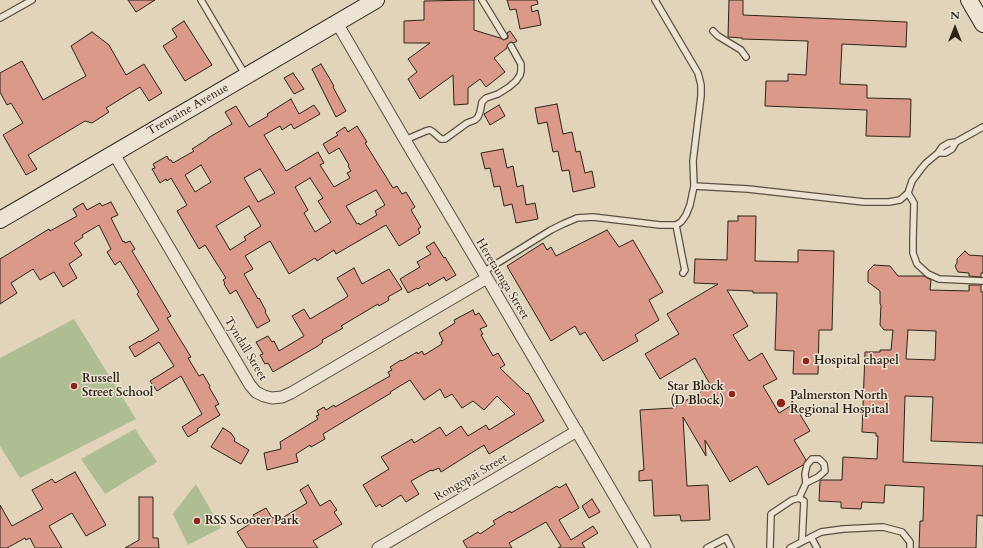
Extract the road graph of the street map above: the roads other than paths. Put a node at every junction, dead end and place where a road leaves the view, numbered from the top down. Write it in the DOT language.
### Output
graph roads {
  1 [pos="32,0"];
  2 [pos="201,0"];
  3 [pos="376,0"];
  4 [pos="482,0"];
  5 [pos="655,0"];
  6 [pos="969,0"];
  7 [pos="0,18"];
  8 [pos="337,23"];
  9 [pos="983,24"];
  10 [pos="713,31"];
  11 [pos="504,36"];
  12 [pos="511,46"];
  13 [pos="746,57"];
  14 [pos="246,76"];
  15 [pos="983,127"];
  16 [pos="405,140"];
  17 [pos="114,154"];
  18 [pos="694,186"];
  19 [pos="908,193"];
  20 [pos="0,220"];
  21 [pos="676,225"];
  22 [pos="683,273"];
  23 [pos="485,275"];
  24 [pos="983,281"];
  25 [pos="577,431"];
  26 [pos="806,483"];
  27 [pos="799,498"];
  28 [pos="812,537"];
  29 [pos="802,541"];
  30 [pos="378,548"];
  31 [pos="645,548"];
  32 [pos="707,548"];
  33 [pos="731,548"];
  34 [pos="770,548"];
  35 [pos="790,548"];
  36 [pos="816,548"];
  37 [pos="910,548"];
  1 -- 7 [label="lane"];
  2 -- 14 [label="lane"];
  3 -- 8 [label="main road, Tremaine Avenue"];
  4 -- 11 [label="lane"];
  5 -- 18 [label="lane"];
  6 -- 9 [label="main road"];
  8 -- 14 [label="main road, Tremaine Avenue"];
  8 -- 16 [label="street, Heretaunga Street"];
  10 -- 13 [label="lane"];
  12 -- 16 [label="lane"];
  14 -- 17 [label="main road, Tremaine Avenue"];
  15 -- 19 [label="lane"];
  16 -- 23 [label="street, Heretaunga Street"];
  17 -- 20 [label="main road, Tremaine Avenue"];
  17 -- 23 [label="street, Tyndall Street"];
  18 -- 19 [label="lane"];
  18 -- 21 [label="lane"];
  19 -- 24 [label="lane"];
  21 -- 22 [label="lane"];
  21 -- 23 [label="lane"];
  23 -- 25 [label="street, Heretaunga Street"];
  25 -- 30 [label="street, Rongopai Street"];
  25 -- 31 [label="street, Heretaunga Street"];
  26 -- 27 [label="lane"];
  27 -- 29 [label="lane"];
  27 -- 34 [label="lane"];
  28 -- 29 [label="lane"];
  28 -- 36 [label="lane"];
  28 -- 37 [label="lane"];
  29 -- 35 [label="lane"];
  32 -- 33 [label="lane"];
}
